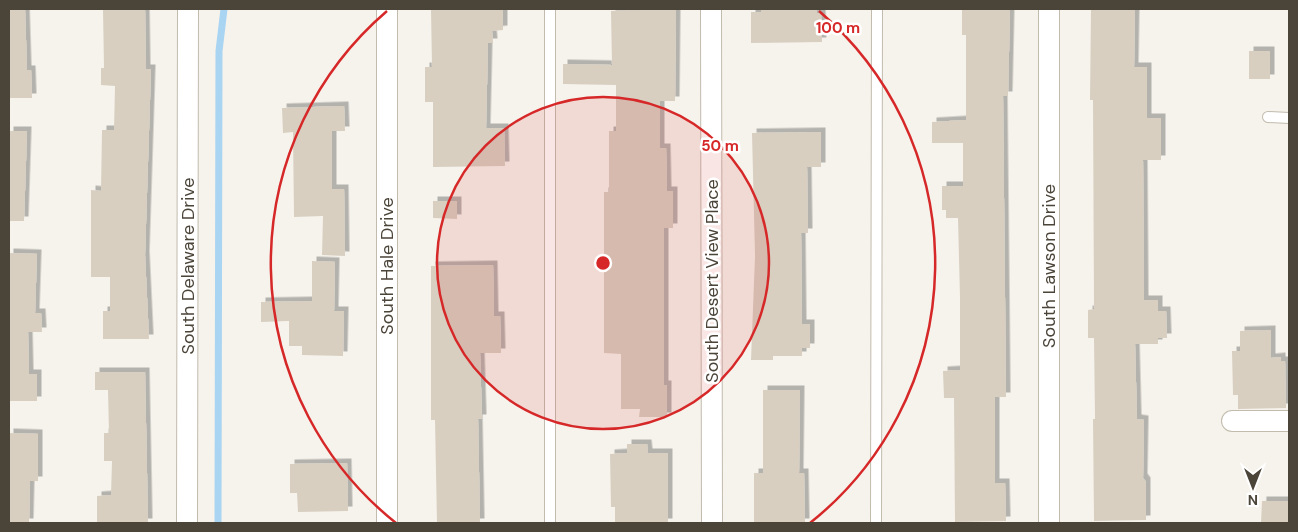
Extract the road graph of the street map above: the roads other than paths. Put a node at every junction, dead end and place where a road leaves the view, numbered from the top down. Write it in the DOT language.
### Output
graph roads {
  1 [pos="188,9"];
  2 [pos="387,9"];
  3 [pos="550,9"];
  4 [pos="711,9"];
  5 [pos="877,9"];
  6 [pos="1049,9"];
  7 [pos="1268,117"];
  8 [pos="1289,118"];
  9 [pos="1232,421"];
  10 [pos="1289,421"];
  11 [pos="187,523"];
  12 [pos="387,523"];
  13 [pos="550,523"];
  14 [pos="712,523"];
  15 [pos="876,523"];
  16 [pos="1050,523"];
  1 -- 11 [label="street, South Delaware Drive"];
  2 -- 12 [label="street, South Hale Drive"];
  3 -- 13 [label="lane"];
  4 -- 14 [label="street, South Desert View Place"];
  5 -- 15 [label="lane"];
  6 -- 16 [label="street, South Lawson Drive"];
  7 -- 8 [label="lane"];
  9 -- 10 [label="street"];
}
